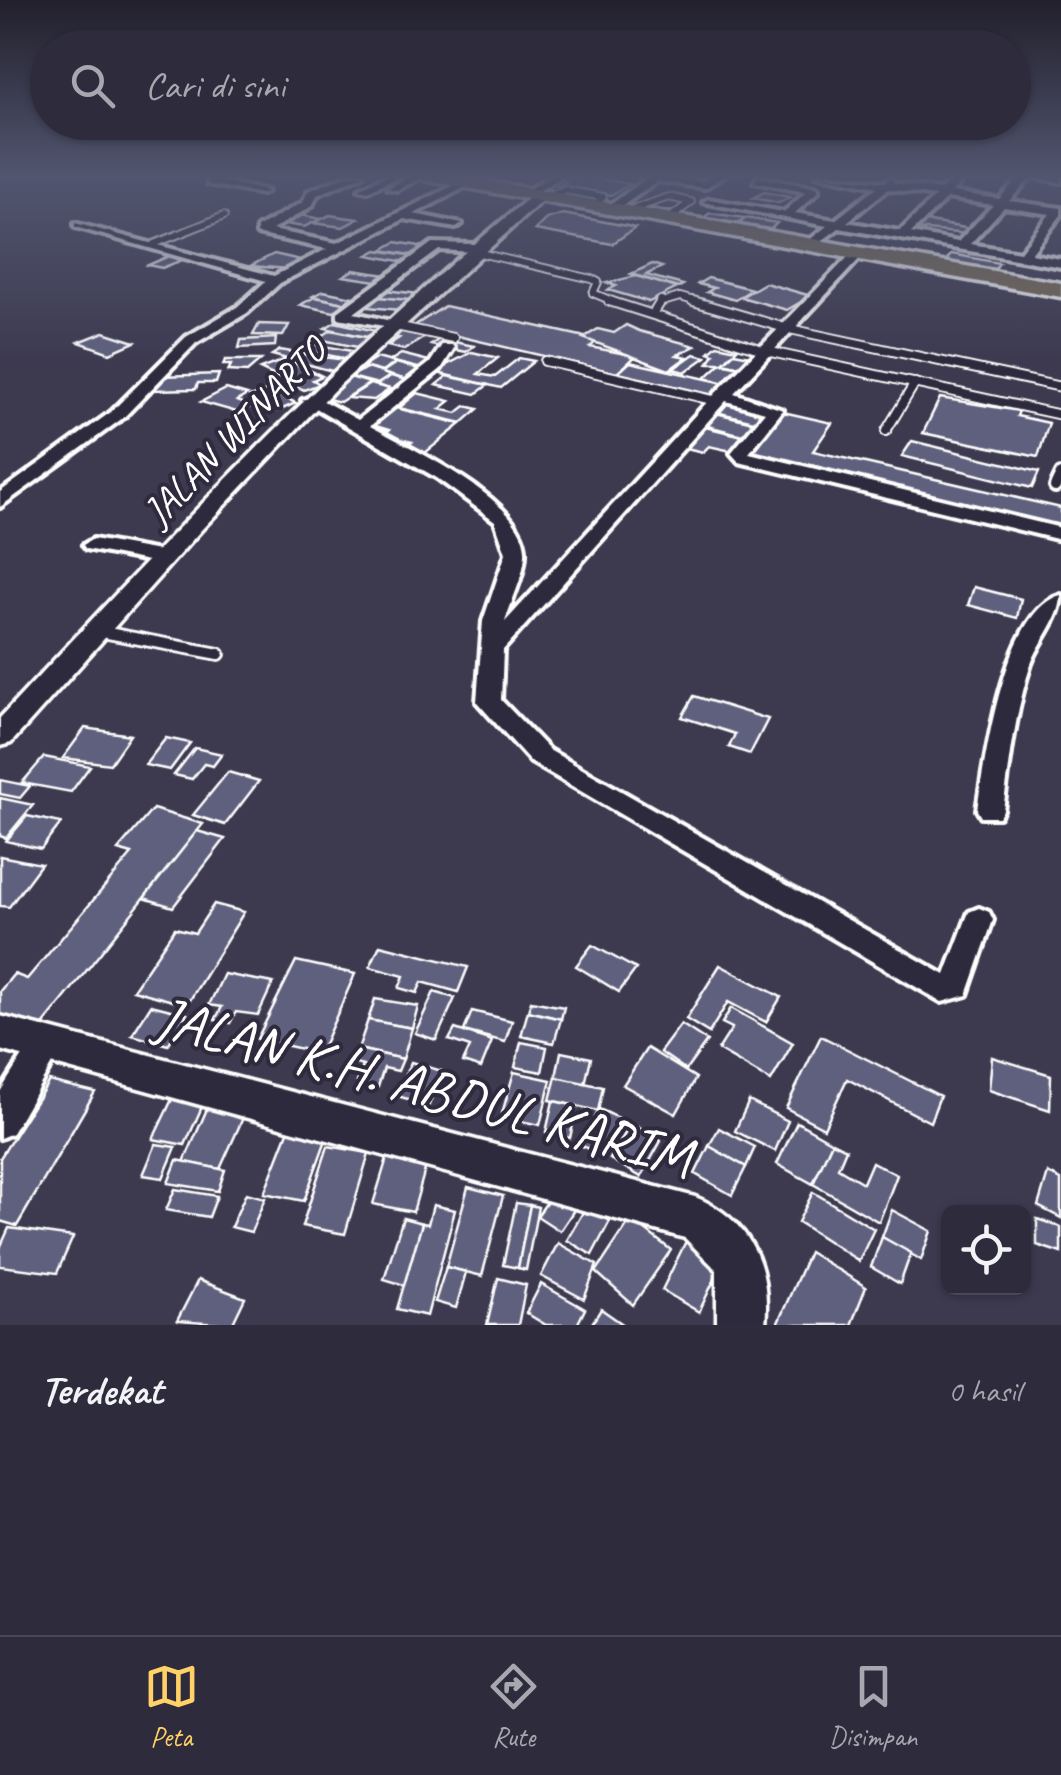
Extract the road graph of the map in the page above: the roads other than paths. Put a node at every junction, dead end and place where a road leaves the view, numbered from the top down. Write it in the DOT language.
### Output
graph roads {
  1 [pos="126,237"];
  2 [pos="172,237"];
  3 [pos="287,237"];
  4 [pos="359,237"];
  5 [pos="488,237"];
  6 [pos="768,237"];
  7 [pos="822,237"];
  8 [pos="907,237"];
  9 [pos="969,237"];
  10 [pos="1039,237"];
  11 [pos="154,244"];
  12 [pos="811,245"];
  13 [pos="960,246"];
  14 [pos="337,248"];
  15 [pos="472,250"];
  16 [pos="858,254"];
  17 [pos="1025,256"];
  18 [pos="1061,262"];
  19 [pos="274,280"];
  20 [pos="1007,280"];
  21 [pos="1061,290"];
  22 [pos="653,314"];
  23 [pos="391,325"];
  24 [pos="785,328"];
  25 [pos="450,342"];
  26 [pos="766,351"];
  27 [pos="545,361"];
  28 [pos="916,383"];
  29 [pos="1061,387"];
  30 [pos="720,398"];
  31 [pos="310,400"];
  32 [pos="1061,414"];
  33 [pos="360,427"];
  34 [pos="886,430"];
  35 [pos="1061,474"];
  36 [pos="1055,487"];
  37 [pos="0,501"];
  38 [pos="1061,534"];
  39 [pos="93,546"];
  40 [pos="164,558"];
  41 [pos="1061,601"];
  42 [pos="96,631"];
  43 [pos="490,651"];
  44 [pos="219,654"];
  45 [pos="5,725"];
  46 [pos="990,810"];
  47 [pos="979,920"];
  48 [pos="0,1033"];
  49 [pos="47,1046"];
  50 [pos="0,1122"];
  51 [pos="741,1325"];
  1 -- 11 [label="street"];
  2 -- 11 [label="lane"];
  3 -- 14 [label="street"];
  4 -- 14 [label="street"];
  5 -- 15 [label="street, JALAN WINARTO"];
  6 -- 12 [label="highway"];
  7 -- 12 [label="street"];
  8 -- 13 [label="street"];
  9 -- 13 [label="street"];
  10 -- 17 [label="street"];
  11 -- 19 [label="street"];
  12 -- 16 [label="highway"];
  13 -- 17 [label="street"];
  14 -- 19 [label="street"];
  15 -- 22 [label="lane"];
  15 -- 23 [label="street, JALAN WINARTO"];
  15 -- 23 [label="street"];
  16 -- 20 [label="highway"];
  16 -- 24 [label="street"];
  17 -- 18 [label="street"];
  17 -- 20 [label="street"];
  19 -- 37 [label="street"];
  20 -- 21 [label="highway"];
  22 -- 24 [label="lane"];
  22 -- 26 [label="lane"];
  23 -- 25 [label="lane"];
  23 -- 31 [label="street, JALAN WINARTO"];
  24 -- 26 [label="street"];
  24 -- 29 [label="lane"];
  25 -- 33 [label="street"];
  26 -- 28 [label="lane"];
  26 -- 30 [label="street"];
  27 -- 30 [label="lane"];
  28 -- 32 [label="lane"];
  28 -- 34 [label="lane"];
  30 -- 38 [label="street"];
  30 -- 43 [label="street"];
  31 -- 33 [label="street"];
  31 -- 40 [label="street, JALAN WINARTO"];
  33 -- 43 [label="street"];
  35 -- 36 [label="lane"];
  39 -- 40 [label="street"];
  40 -- 42 [label="street, JALAN WINARTO"];
  41 -- 46 [label="street"];
  42 -- 44 [label="lane"];
  42 -- 45 [label="street, JALAN WINARTO"];
  43 -- 47 [label="street"];
  48 -- 49 [label="street, JALAN K.H. ABDUL KARIM"];
  49 -- 50 [label="street"];
  49 -- 51 [label="street, JALAN K.H. ABDUL KARIM"];
}
